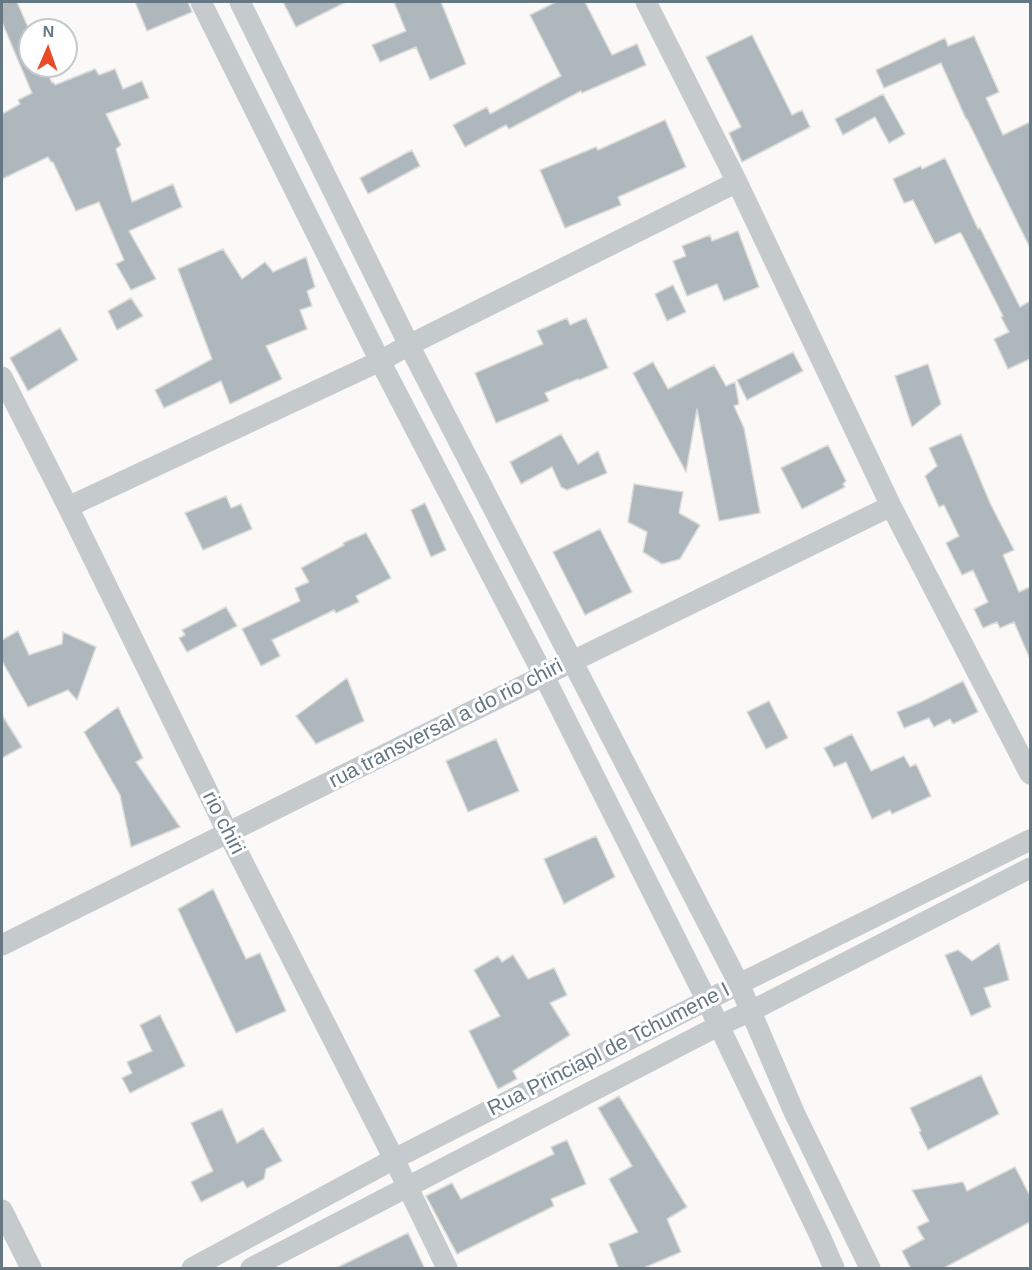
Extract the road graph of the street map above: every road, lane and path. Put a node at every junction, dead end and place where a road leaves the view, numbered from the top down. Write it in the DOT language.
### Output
graph roads {
  1 [pos="201,2"];
  2 [pos="240,2"];
  3 [pos="649,3"];
  4 [pos="737,182"];
  5 [pos="409,345"];
  6 [pos="380,361"];
  7 [pos="2,377"];
  8 [pos="891,506"];
  9 [pos="68,507"];
  10 [pos="573,661"];
  11 [pos="544,676"];
  12 [pos="1030,774"];
  13 [pos="228,833"];
  14 [pos="1030,840"];
  15 [pos="1030,868"];
  16 [pos="2,945"];
  17 [pos="739,984"];
  18 [pos="707,1001"];
  19 [pos="751,1011"];
  20 [pos="718,1026"];
  21 [pos="394,1159"];
  22 [pos="408,1187"];
  23 [pos="2,1210"];
  24 [pos="31,1269"];
  25 [pos="192,1269"];
  26 [pos="251,1269"];
  27 [pos="447,1269"];
  28 [pos="834,1269"];
  29 [pos="870,1269"];
  1 -- 6 [label="street"];
  2 -- 5 [label="street"];
  3 -- 4 [label="street"];
  4 -- 5 [label="street"];
  4 -- 8 [label="street"];
  5 -- 6 [label="street"];
  5 -- 10 [label="street"];
  6 -- 9 [label="street"];
  6 -- 11 [label="street"];
  7 -- 9 [label="street, rio chiri"];
  8 -- 10 [label="street, rua transversal a do rio chiri"];
  8 -- 12 [label="street"];
  9 -- 13 [label="street, rio chiri"];
  10 -- 11 [label="street, rua transversal a do rio chiri"];
  10 -- 17 [label="street"];
  11 -- 13 [label="street, rua transversal a do rio chiri"];
  11 -- 18 [label="street"];
  13 -- 16 [label="street, rua transversal a do rio chiri"];
  13 -- 21 [label="street, rio chiri"];
  14 -- 17 [label="street, Rua Princiapl de Tchumene I"];
  15 -- 19 [label="street, Rua Princiapl de Tchumene I"];
  17 -- 18 [label="street, Rua Princiapl de Tchumene I"];
  17 -- 19 [label="street"];
  18 -- 20 [label="street"];
  18 -- 21 [label="street, Rua Princiapl de Tchumene I"];
  19 -- 20 [label="street, Rua Princiapl de Tchumene I"];
  19 -- 29 [label="street"];
  20 -- 22 [label="street, Rua Princiapl de Tchumene I"];
  20 -- 28 [label="street"];
  21 -- 22 [label="street, rio chiri"];
  21 -- 25 [label="street, Rua Princiapl de Tchumene I"];
  22 -- 26 [label="street, Rua Princiapl de Tchumene I"];
  22 -- 27 [label="street, rio chiri"];
  23 -- 24 [label="street"];
}
